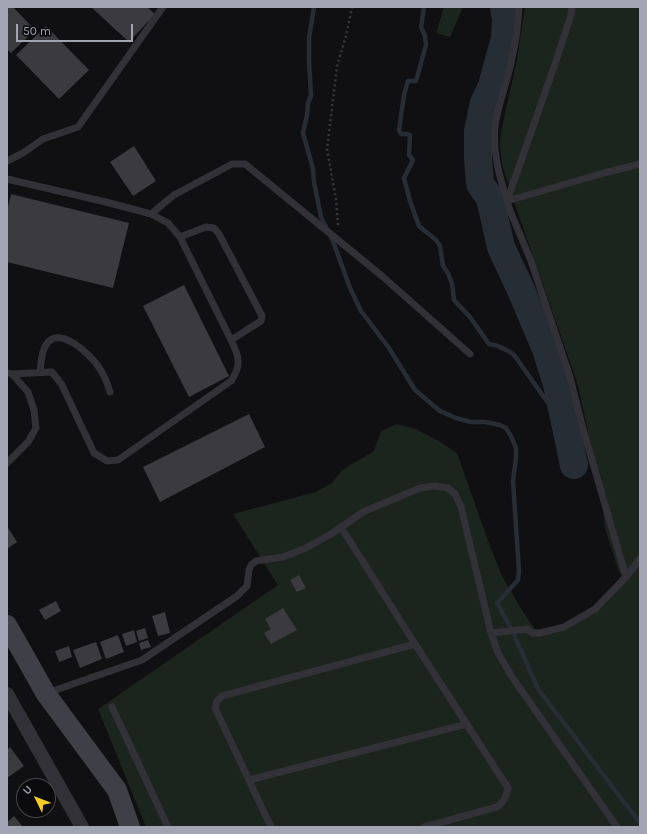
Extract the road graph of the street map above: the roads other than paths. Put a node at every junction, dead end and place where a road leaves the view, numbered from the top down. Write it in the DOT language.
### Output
graph roads {
  1 [pos="163,7"];
  2 [pos="519,7"];
  3 [pos="572,7"];
  4 [pos="7,161"];
  5 [pos="640,164"];
  6 [pos="7,179"];
  7 [pos="507,201"];
  8 [pos="151,214"];
  9 [pos="180,237"];
  10 [pos="231,340"];
  11 [pos="470,354"];
  12 [pos="40,372"];
  13 [pos="9,373"];
  14 [pos="110,392"];
  15 [pos="7,463"];
  16 [pos="342,527"];
  17 [pos="640,559"];
  18 [pos="626,577"];
  19 [pos="7,624"];
  20 [pos="491,633"];
  21 [pos="415,644"];
  22 [pos="7,694"];
  23 [pos="46,694"];
  24 [pos="112,707"];
  25 [pos="467,724"];
  26 [pos="249,780"];
  27 [pos="82,827"];
  28 [pos="130,827"];
  29 [pos="168,827"];
  30 [pos="271,827"];
  31 [pos="424,827"];
  32 [pos="617,827"];
  1 -- 4 [label="lane"];
  2 -- 7 [label="lane"];
  3 -- 7 [label="lane"];
  5 -- 7 [label="lane"];
  6 -- 8 [label="lane"];
  7 -- 18 [label="lane"];
  8 -- 9 [label="lane"];
  8 -- 11 [label="lane"];
  9 -- 10 [label="lane"];
  9 -- 10 [label="lane"];
  10 -- 12 [label="lane"];
  12 -- 13 [label="lane"];
  12 -- 14 [label="lane"];
  13 -- 15 [label="lane"];
  16 -- 20 [label="lane"];
  16 -- 21 [label="lane"];
  16 -- 23 [label="lane"];
  17 -- 18 [label="lane"];
  18 -- 20 [label="lane"];
  19 -- 23 [label="main road"];
  20 -- 32 [label="lane"];
  21 -- 25 [label="lane"];
  21 -- 26 [label="lane"];
  22 -- 27 [label="street"];
  23 -- 28 [label="main road"];
  24 -- 29 [label="lane"];
  25 -- 26 [label="lane"];
  25 -- 31 [label="lane"];
  26 -- 30 [label="lane"];
}
